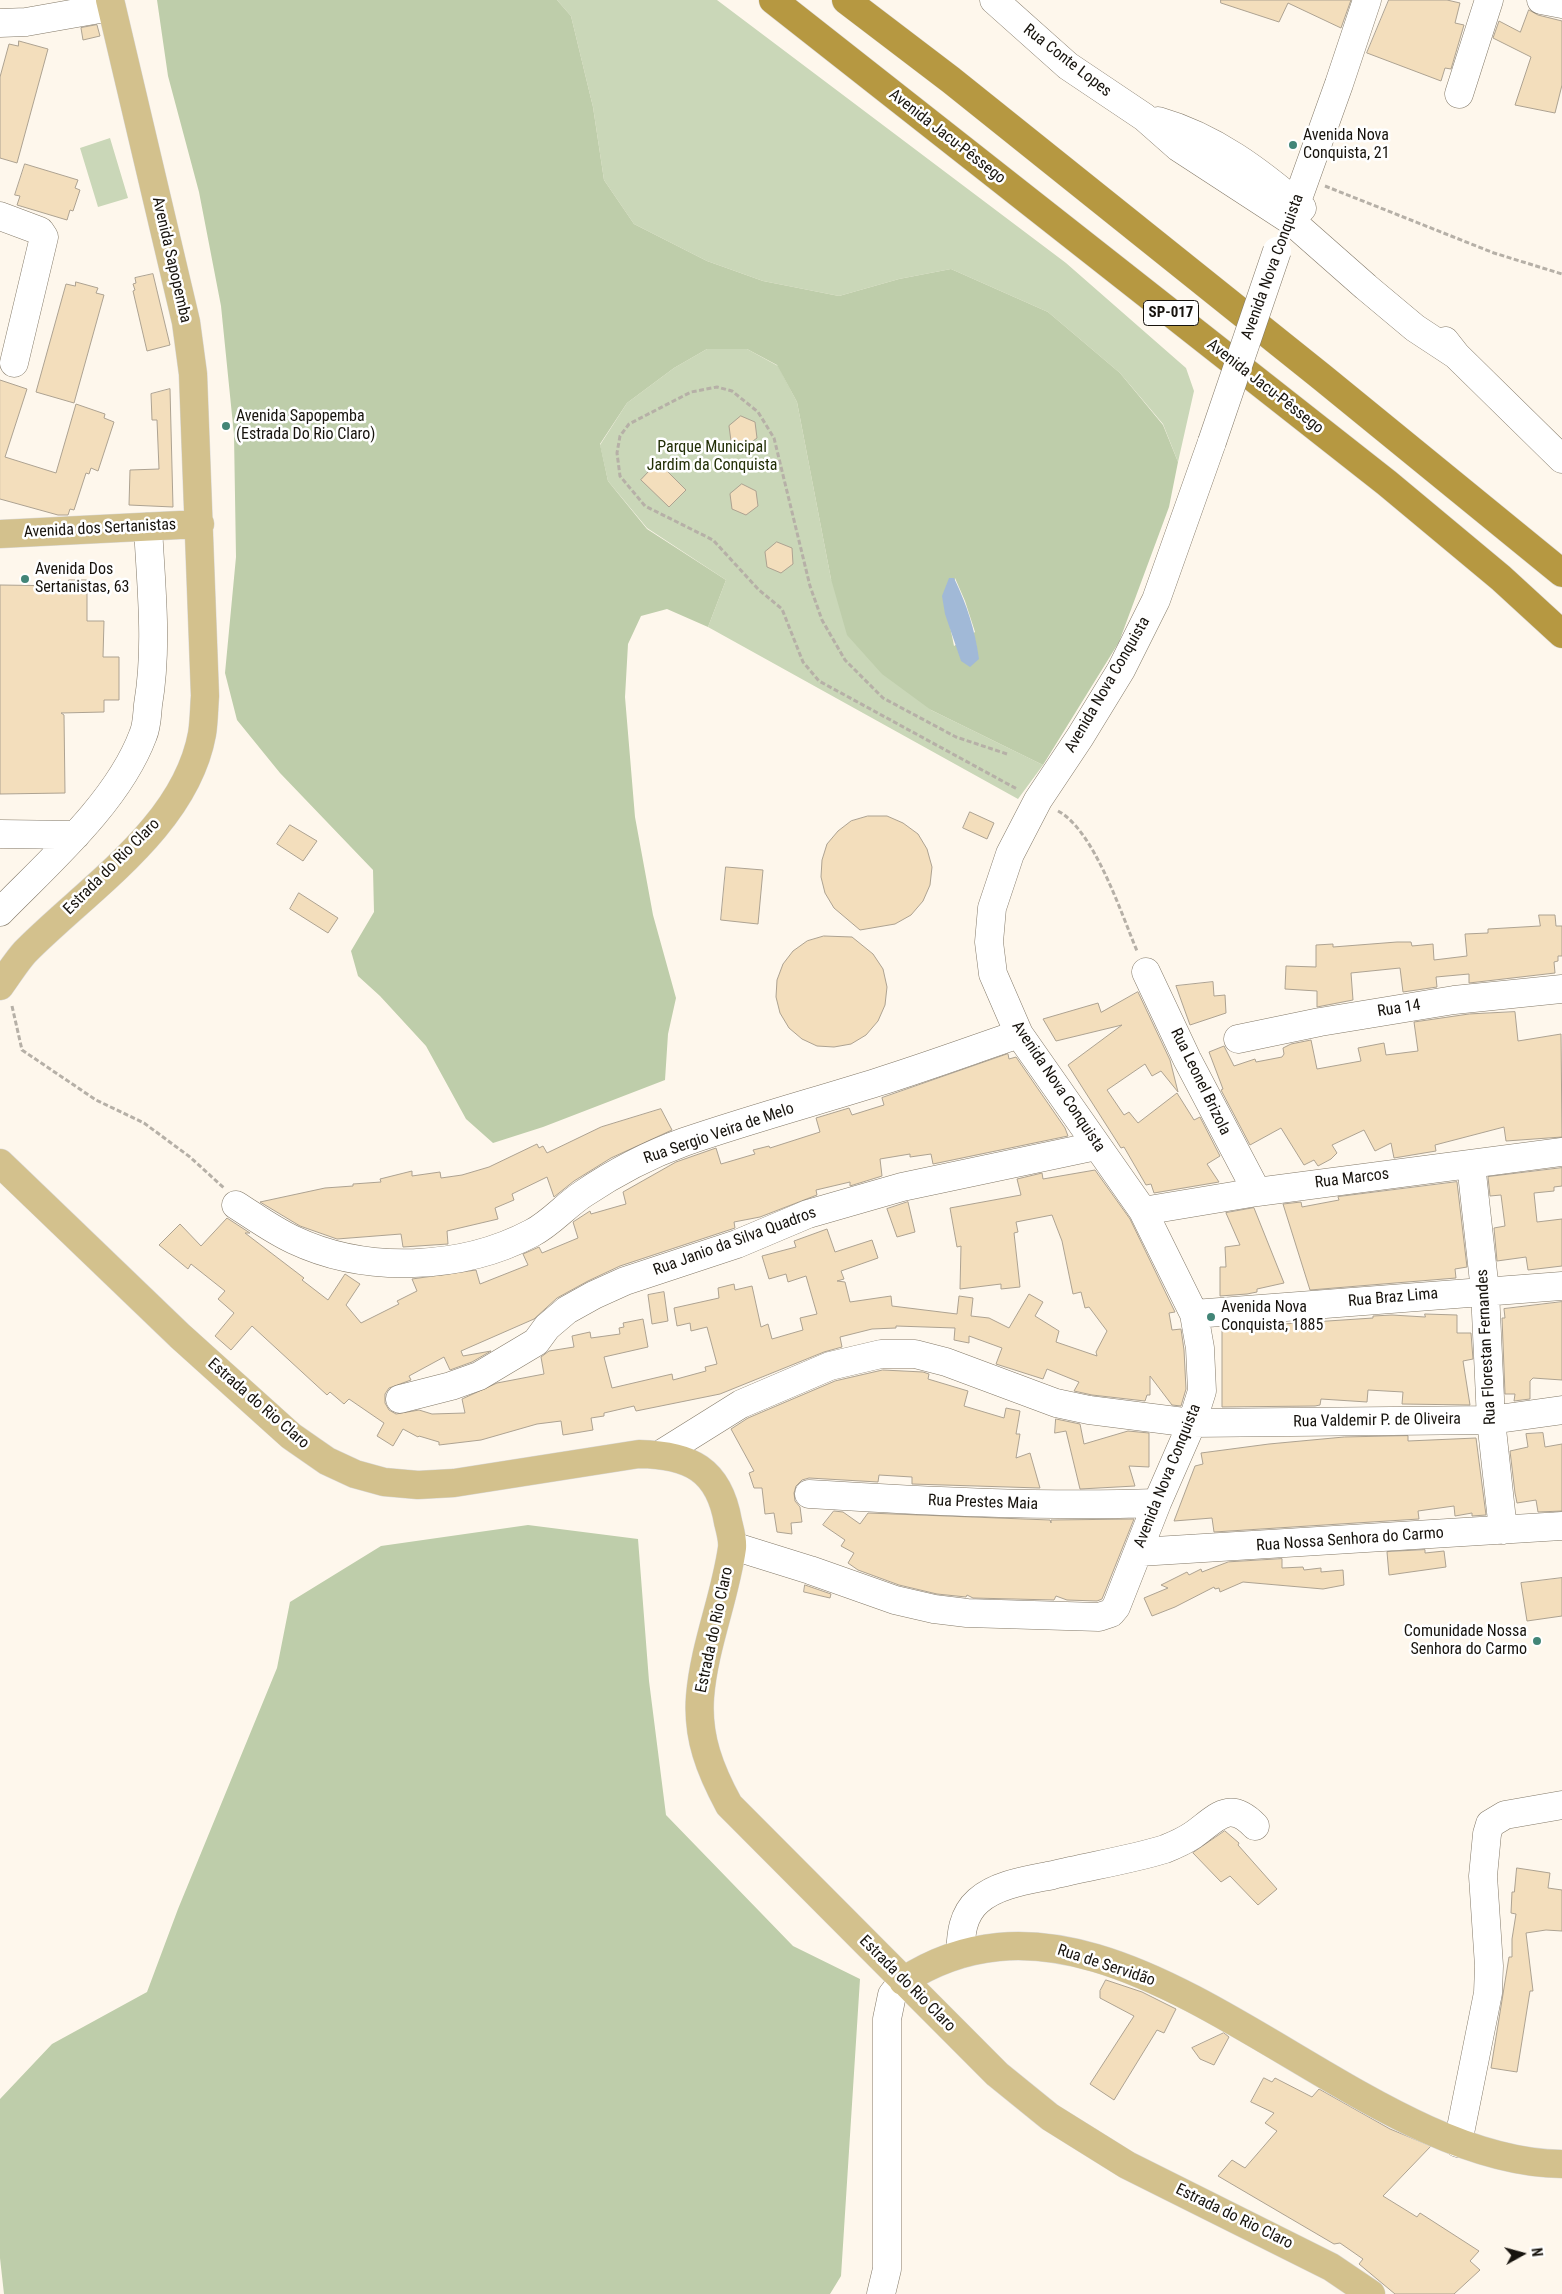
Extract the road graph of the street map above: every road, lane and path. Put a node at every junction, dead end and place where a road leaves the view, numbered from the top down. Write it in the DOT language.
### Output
graph roads {
  1 [pos="773,0"];
  2 [pos="846,0"];
  3 [pos="994,0"];
  4 [pos="1366,0"];
  5 [pos="1489,0"];
  6 [pos="1542,0"];
  7 [pos="110,3"];
  8 [pos="1562,4"];
  9 [pos="0,22"];
  10 [pos="1459,94"];
  11 [pos="1144,117"];
  12 [pos="1311,165"];
  13 [pos="1260,174"];
  14 [pos="1286,210"];
  15 [pos="0,216"];
  16 [pos="1319,224"];
  17 [pos="1562,274"];
  18 [pos="1456,355"];
  19 [pos="14,363"];
  20 [pos="1562,459"];
  21 [pos="200,524"];
  22 [pos="148,527"];
  23 [pos="0,534"];
  24 [pos="1562,573"];
  25 [pos="1562,634"];
  26 [pos="1007,754"];
  27 [pos="1038,800"];
  28 [pos="0,834"];
  29 [pos="76,835"];
  30 [pos="0,912"];
  31 [pos="1146,972"];
  32 [pos="1562,989"];
  33 [pos="5,993"];
  34 [pos="1019,1034"];
  35 [pos="1238,1039"];
  36 [pos="1096,1146"];
  37 [pos="1562,1152"];
  38 [pos="0,1163"];
  39 [pos="1471,1164"];
  40 [pos="1257,1192"];
  41 [pos="236,1206"];
  42 [pos="1143,1211"];
  43 [pos="1562,1286"];
  44 [pos="1485,1291"];
  45 [pos="1194,1314"];
  46 [pos="400,1400"];
  47 [pos="1562,1410"];
  48 [pos="1491,1420"];
  49 [pos="1192,1423"];
  50 [pos="661,1454"];
  51 [pos="809,1494"];
  52 [pos="1157,1503"];
  53 [pos="1562,1526"];
  54 [pos="1503,1530"];
  55 [pos="733,1546"];
  56 [pos="1139,1552"];
  57 [pos="1562,1805"];
  58 [pos="1256,1826"];
  59 [pos="960,1954"];
  60 [pos="903,1981"];
  61 [pos="1458,2144"];
  62 [pos="1562,2164"];
  63 [pos="882,2294"];
  64 [pos="1371,2294"];
  1 -- 25 [label="highway, Avenida Jacu-Pêssego / SP-017"];
  2 -- 24 [label="highway, SP-017"];
  3 -- 11 [label="street, Rua Conte Lopes"];
  4 -- 12 [label="street, Avenida Nova Conquista"];
  5 -- 10 [label="street"];
  6 -- 8 [label="street"];
  7 -- 9 [label="street"];
  7 -- 21 [label="main road, Avenida Sapopemba"];
  11 -- 13 [label="street, Rua Conte Lopes"];
  11 -- 14 [label="street, Rua Conte Lopes"];
  12 -- 13 [label="street"];
  12 -- 14 [label="street, Avenida Nova Conquista"];
  12 -- 16 [label="street"];
  12 -- 17 [label="path"];
  13 -- 14 [label="street, Rua Conte Lopes"];
  14 -- 16 [label="street"];
  14 -- 18 [label="street"];
  14 -- 27 [label="street, Avenida Nova Conquista, bridge"];
  15 -- 19 [label="street"];
  16 -- 18 [label="street"];
  18 -- 20 [label="street"];
  21 -- 22 [label="main road, Avenida dos Sertanistas"];
  21 -- 33 [label="main road, Estrada do Rio Claro"];
  22 -- 23 [label="main road, Avenida dos Sertanistas"];
  22 -- 29 [label="street"];
  26 -- 27 [label="path"];
  27 -- 31 [label="path"];
  27 -- 34 [label="street, Avenida Nova Conquista"];
  28 -- 29 [label="street"];
  29 -- 30 [label="street"];
  31 -- 40 [label="street, Rua Leonel Brizola"];
  32 -- 35 [label="street, Rua 14"];
  33 -- 41 [label="path"];
  34 -- 36 [label="street, Avenida Nova Conquista"];
  34 -- 41 [label="street, Rua Sergio Veira de Melo"];
  36 -- 42 [label="street, Avenida Nova Conquista"];
  36 -- 46 [label="street, Rua Janio da Silva Quadros"];
  37 -- 39 [label="street, Rua Marcos"];
  38 -- 50 [label="main road, Estrada do Rio Claro"];
  39 -- 40 [label="street, Rua Marcos"];
  39 -- 44 [label="street, Rua Florestan Fernandes"];
  40 -- 42 [label="street, Rua Marcos"];
  42 -- 45 [label="street, Avenida Nova Conquista"];
  43 -- 44 [label="street, Rua Braz Lima"];
  44 -- 45 [label="street, Rua Braz Lima"];
  44 -- 48 [label="street, Rua Florestan Fernandes"];
  45 -- 49 [label="street, Avenida Nova Conquista"];
  47 -- 48 [label="street, Rua Valdemir P. de Oliveira"];
  48 -- 49 [label="street, Rua Valdemir P. de Oliveira"];
  48 -- 54 [label="street, Rua Florestan Fernandes"];
  49 -- 50 [label="street, Rua Valdemir P. de Oliveira"];
  49 -- 52 [label="street, Avenida Nova Conquista"];
  50 -- 55 [label="main road, Estrada do Rio Claro"];
  51 -- 52 [label="street, Rua Prestes Maia"];
  52 -- 56 [label="street, Avenida Nova Conquista"];
  53 -- 54 [label="street, Rua Nossa Senhora do Carmo"];
  54 -- 56 [label="street, Rua Nossa Senhora do Carmo"];
  55 -- 56 [label="street, Avenida Nova Conquista"];
  55 -- 60 [label="main road, Estrada do Rio Claro"];
  57 -- 61 [label="street"];
  58 -- 59 [label="street"];
  59 -- 60 [label="main road, Rua de Servidão"];
  59 -- 61 [label="main road, Rua de Servidão"];
  60 -- 63 [label="street, Rua de Servidão"];
  60 -- 64 [label="main road, Estrada do Rio Claro"];
  61 -- 62 [label="main road, Rua de Servidão"];
}
